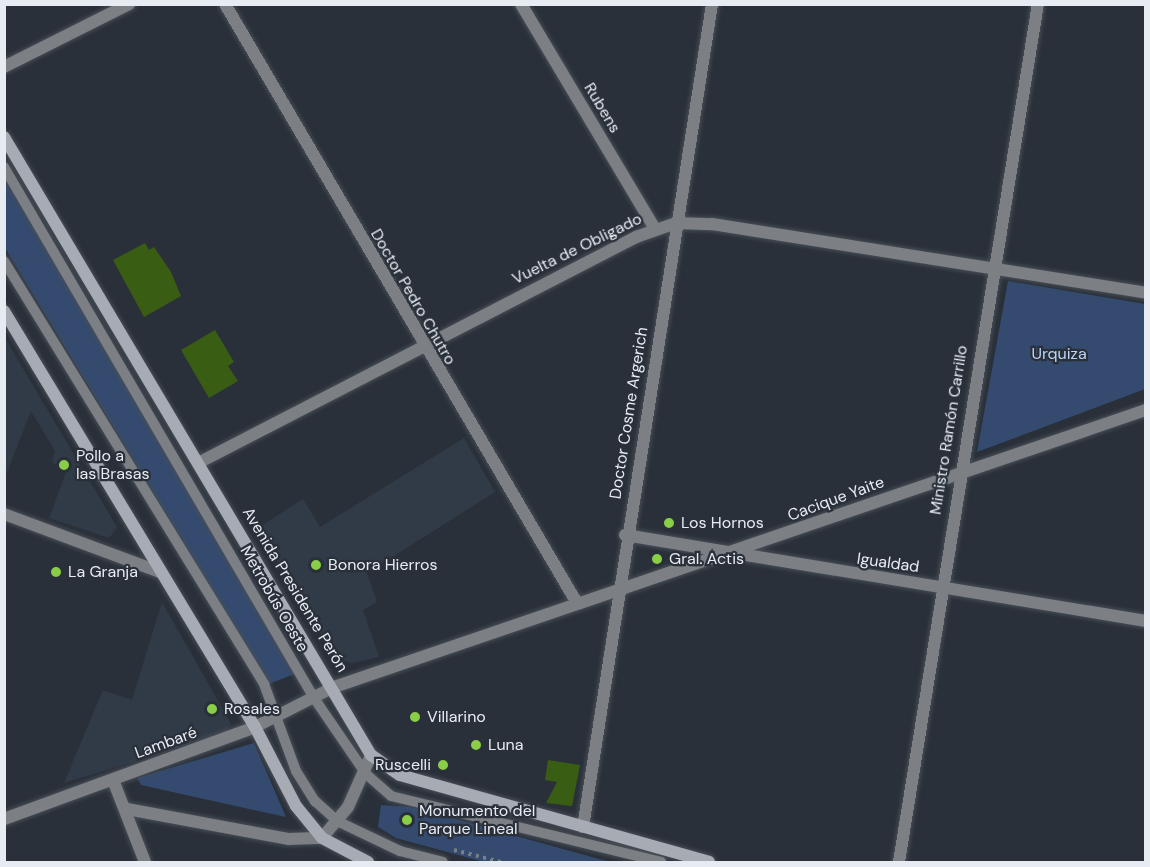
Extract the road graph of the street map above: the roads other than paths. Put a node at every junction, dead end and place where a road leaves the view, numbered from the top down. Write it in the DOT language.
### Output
graph roads {
  1 [pos="129,4"];
  2 [pos="225,4"];
  3 [pos="521,4"];
  4 [pos="712,4"];
  5 [pos="1038,4"];
  6 [pos="4,67"];
  7 [pos="4,137"];
  8 [pos="4,167"];
  9 [pos="676,223"];
  10 [pos="655,229"];
  11 [pos="4,261"];
  12 [pos="992,267"];
  13 [pos="1146,293"];
  14 [pos="4,311"];
  15 [pos="421,345"];
  16 [pos="1146,410"];
  17 [pos="200,462"];
  18 [pos="959,472"];
  19 [pos="4,514"];
  20 [pos="625,535"];
  21 [pos="729,556"];
  22 [pos="160,572"];
  23 [pos="942,588"];
  24 [pos="617,591"];
  25 [pos="577,603"];
  26 [pos="1146,621"];
  27 [pos="334,687"];
  28 [pos="314,698"];
  29 [pos="274,717"];
  30 [pos="255,727"];
  31 [pos="371,755"];
  32 [pos="366,774"];
  33 [pos="113,780"];
  34 [pos="127,809"];
  35 [pos="4,819"];
  36 [pos="337,821"];
  37 [pos="583,827"];
  38 [pos="322,838"];
  39 [pos="145,862"];
  40 [pos="368,862"];
  41 [pos="443,862"];
  42 [pos="661,862"];
  43 [pos="710,862"];
  44 [pos="899,862"];
  1 -- 6 [label="street"];
  2 -- 15 [label="street, Doctor Pedro Chutro"];
  3 -- 10 [label="street, Rubens"];
  4 -- 9 [label="street, Doctor Cosme Argerich"];
  5 -- 12 [label="street, Ministro Ramón Carrillo"];
  7 -- 17 [label="main road, Avenida Presidente Perón"];
  8 -- 28 [label="lane, Metrobús Oeste"];
  9 -- 10 [label="street, Vuelta de Obligado"];
  9 -- 12 [label="street, Vuelta de Obligado"];
  9 -- 20 [label="street, Doctor Cosme Argerich"];
  10 -- 15 [label="street, Vuelta de Obligado"];
  11 -- 29 [label="lane"];
  12 -- 13 [label="street, Vuelta de Obligado"];
  12 -- 18 [label="street, Ministro Ramón Carrillo"];
  14 -- 22 [label="main road"];
  15 -- 17 [label="street, Vuelta de Obligado"];
  15 -- 25 [label="street, Doctor Pedro Chutro"];
  16 -- 18 [label="street, Cacique Yaite"];
  17 -- 27 [label="main road, Avenida Presidente Perón"];
  18 -- 21 [label="street, Cacique Yaite"];
  18 -- 23 [label="street, Ministro Ramón Carrillo"];
  19 -- 22 [label="street"];
  20 -- 21 [label="street, Igualdad"];
  20 -- 24 [label="street, Doctor Cosme Argerich"];
  21 -- 23 [label="street, Igualdad"];
  21 -- 24 [label="street, Cacique Yaite"];
  22 -- 30 [label="main road"];
  23 -- 26 [label="street, Igualdad"];
  23 -- 44 [label="street, Ministro Ramón Carrillo"];
  24 -- 25 [label="street, Cacique Yaite"];
  24 -- 37 [label="street, Doctor Cosme Argerich"];
  25 -- 27 [label="street, Cacique Yaite"];
  27 -- 28 [label="street, Lambaré"];
  27 -- 31 [label="main road, Avenida Presidente Perón"];
  28 -- 29 [label="street, Lambaré"];
  28 -- 32 [label="lane, Metrobús Oeste"];
  29 -- 30 [label="street, Lambaré"];
  29 -- 36 [label="lane"];
  30 -- 33 [label="street, Lambaré"];
  30 -- 38 [label="main road"];
  31 -- 32 [label="street"];
  31 -- 37 [label="main road, Avenida Presidente Perón"];
  32 -- 36 [label="street"];
  32 -- 42 [label="lane, Metrobús Oeste"];
  33 -- 34 [label="street"];
  33 -- 35 [label="street, Lambaré"];
  34 -- 38 [label="street"];
  34 -- 39 [label="street"];
  36 -- 38 [label="street"];
  36 -- 41 [label="lane"];
  37 -- 43 [label="main road, Avenida Presidente Perón"];
  38 -- 40 [label="main road"];
}
